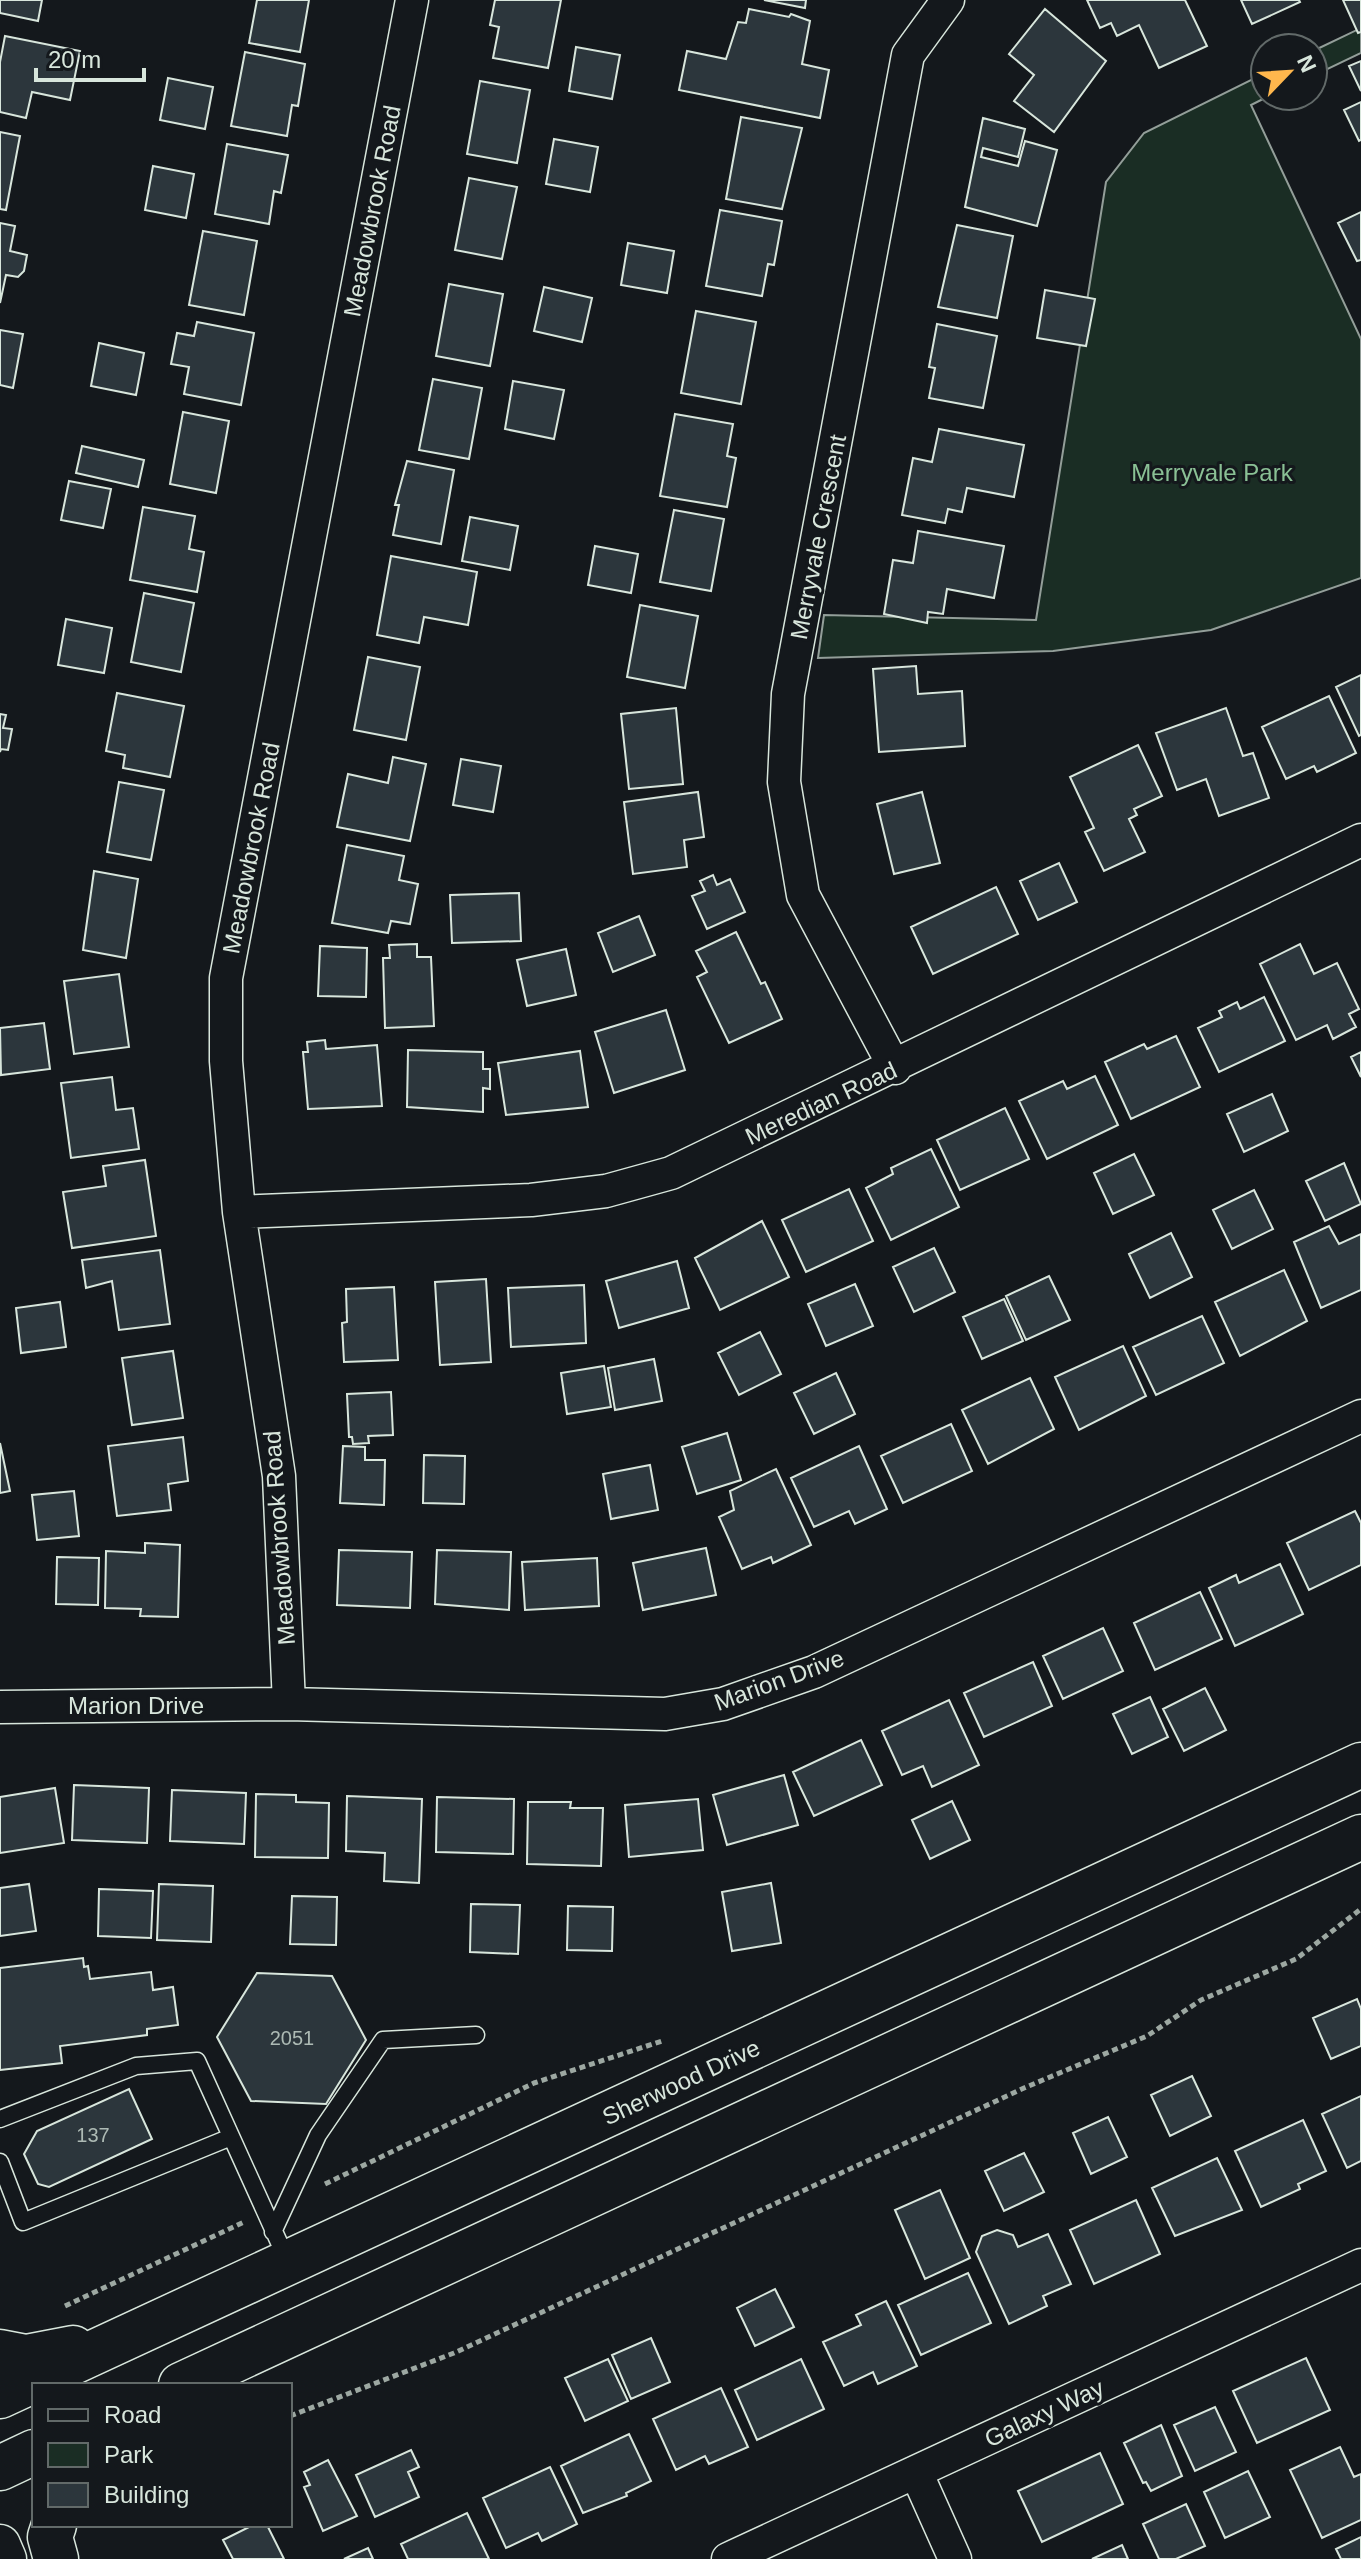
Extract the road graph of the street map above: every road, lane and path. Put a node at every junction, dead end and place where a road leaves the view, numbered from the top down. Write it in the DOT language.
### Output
graph roads {
  1 [pos="412,0"];
  2 [pos="948,0"];
  3 [pos="1361,840"];
  4 [pos="895,1068"];
  5 [pos="239,1212"];
  6 [pos="1361,1416"];
  7 [pos="289,1704"];
  8 [pos="0,1707"];
  9 [pos="1361,1765"];
  10 [pos="1361,1837"];
  11 [pos="1361,1909"];
  12 [pos="476,2035"];
  13 [pos="0,2119"];
  14 [pos="231,2137"];
  15 [pos="0,2162"];
  16 [pos="239,2225"];
  17 [pos="281,2248"];
  18 [pos="1361,2265"];
  19 [pos="58,2308"];
  20 [pos="131,2337"];
  21 [pos="0,2352"];
  22 [pos="194,2381"];
  23 [pos="0,2396"];
  24 [pos="292,2415"];
  25 [pos="32,2453"];
  26 [pos="0,2468"];
  27 [pos="916,2472"];
  28 [pos="53,2527"];
  29 [pos="0,2545"];
  30 [pos="6,2559"];
  31 [pos="56,2559"];
  32 [pos="728,2559"];
  33 [pos="955,2559"];
  1 -- 5 [label="street, Meadowbrook Road"];
  2 -- 4 [label="street, Merryvale Crescent"];
  3 -- 4 [label="street, Meredian Road"];
  4 -- 5 [label="street, Meredian Road"];
  5 -- 7 [label="street, Meadowbrook Road"];
  6 -- 7 [label="street, Marion Drive"];
  7 -- 8 [label="street, Marion Drive"];
  9 -- 17 [label="main road, Sherwood Drive"];
  10 -- 22 [label="main road"];
  11 -- 24 [label="path"];
  12 -- 17 [label="lane"];
  13 -- 14 [label="lane"];
  14 -- 15 [label="lane"];
  14 -- 17 [label="lane"];
  16 -- 19 [label="path"];
  17 -- 20 [label="main road, Sherwood Drive"];
  18 -- 27 [label="street, Galaxy Way"];
  20 -- 21 [label="main road"];
  20 -- 23 [label="main road, Sherwood Drive"];
  25 -- 26 [label="main road"];
  27 -- 32 [label="street, Galaxy Way"];
  27 -- 33 [label="street"];
  28 -- 31 [label="main road"];
  29 -- 30 [label="street"];
}
